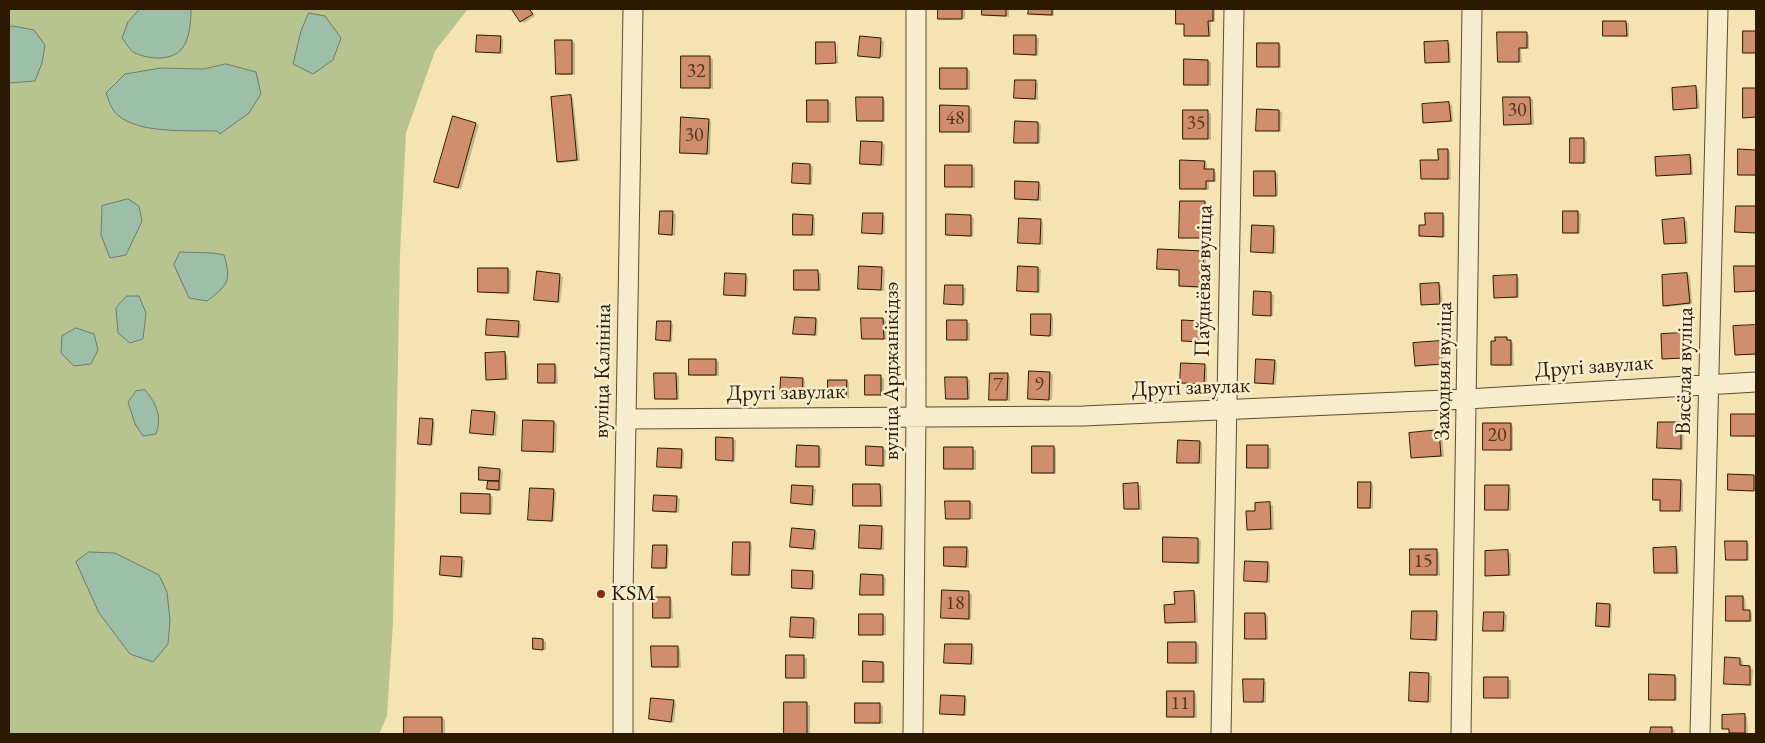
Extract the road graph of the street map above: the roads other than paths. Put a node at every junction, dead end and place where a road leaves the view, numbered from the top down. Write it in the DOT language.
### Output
graph roads {
  1 [pos="633,9"];
  2 [pos="916,9"];
  3 [pos="1234,9"];
  4 [pos="1472,9"];
  5 [pos="1718,9"];
  6 [pos="1756,382"];
  7 [pos="1708,384"];
  8 [pos="1467,399"];
  9 [pos="1225,410"];
  10 [pos="916,415"];
  11 [pos="626,419"];
  12 [pos="623,734"];
  13 [pos="913,734"];
  14 [pos="1221,734"];
  15 [pos="1461,734"];
  16 [pos="1700,734"];
  1 -- 11 [label="street, вуліца Калініна"];
  2 -- 10 [label="street, вуліца Арджанікідзэ"];
  3 -- 9 [label="street, Паўднёвая вуліца"];
  4 -- 8 [label="street, Заходняя вуліца"];
  5 -- 7 [label="street, Вясёлая вуліца"];
  6 -- 7 [label="street, Другі завулак"];
  7 -- 8 [label="street, Другі завулак"];
  7 -- 16 [label="street, Вясёлая вуліца"];
  8 -- 9 [label="street, Другі завулак"];
  8 -- 15 [label="street, Заходняя вуліца"];
  9 -- 10 [label="street, Другі завулак"];
  9 -- 14 [label="street, Паўднёвая вуліца"];
  10 -- 11 [label="street, Другі завулак"];
  10 -- 13 [label="street, вуліца Арджанікідзэ"];
  11 -- 12 [label="street, вуліца Калініна"];
}
